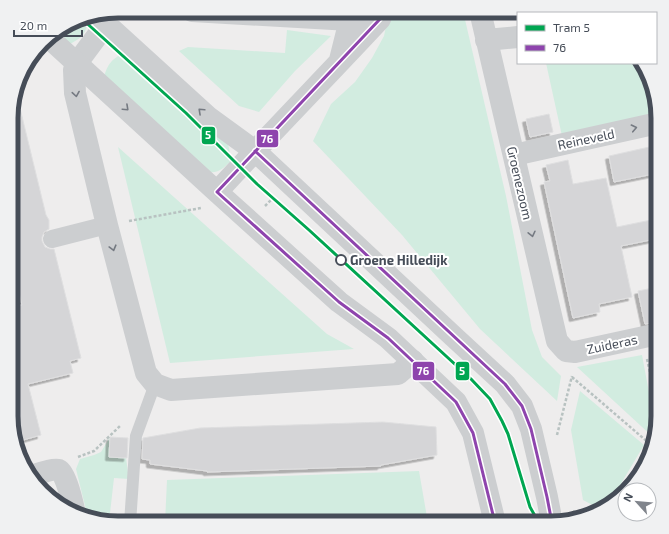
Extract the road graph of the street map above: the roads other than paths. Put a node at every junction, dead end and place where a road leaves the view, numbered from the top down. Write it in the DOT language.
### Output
graph roads {
  1 [pos="350,18"];
  2 [pos="364,18"];
  3 [pos="481,18"];
  4 [pos="101,19"];
  5 [pos="377,20"];
  6 [pos="517,37"];
  7 [pos="486,40"];
  8 [pos="53,42"];
  9 [pos="77,63"];
  10 [pos="340,63"];
  11 [pos="651,125"];
  12 [pos="255,151"];
  13 [pos="514,155"];
  14 [pos="217,192"];
  15 [pos="107,225"];
  16 [pos="52,239"];
  17 [pos="650,335"];
  18 [pos="566,351"];
  19 [pos="413,361"];
  20 [pos="155,384"];
  21 [pos="37,474"];
  22 [pos="73,505"];
  23 [pos="130,516"];
  24 [pos="493,516"];
  25 [pos="555,516"];
  1 -- 10 [label="street"];
  2 -- 5 [label="street"];
  3 -- 7 [label="street, Groenezoom"];
  4 -- 9 [label="street"];
  12 -- 4 [label="street, one-way"];
  5 -- 10 [label="street"];
  6 -- 7 [label="street"];
  7 -- 13 [label="street, Groenezoom"];
  8 -- 9 [label="street"];
  9 -- 14 [label="street, one-way"];
  9 -- 15 [label="street, one-way"];
  10 -- 12 [label="street"];
  13 -- 11 [label="street, Reineveld, one-way"];
  12 -- 14 [label="street"];
  12 -- 25 [label="street"];
  13 -- 18 [label="street, Groenezoom, one-way"];
  14 -- 19 [label="street"];
  15 -- 16 [label="street"];
  15 -- 20 [label="street, one-way"];
  17 -- 18 [label="street, Zuideras"];
  19 -- 20 [label="street"];
  19 -- 24 [label="street"];
  20 -- 23 [label="lane"];
  21 -- 22 [label="street"];
}
